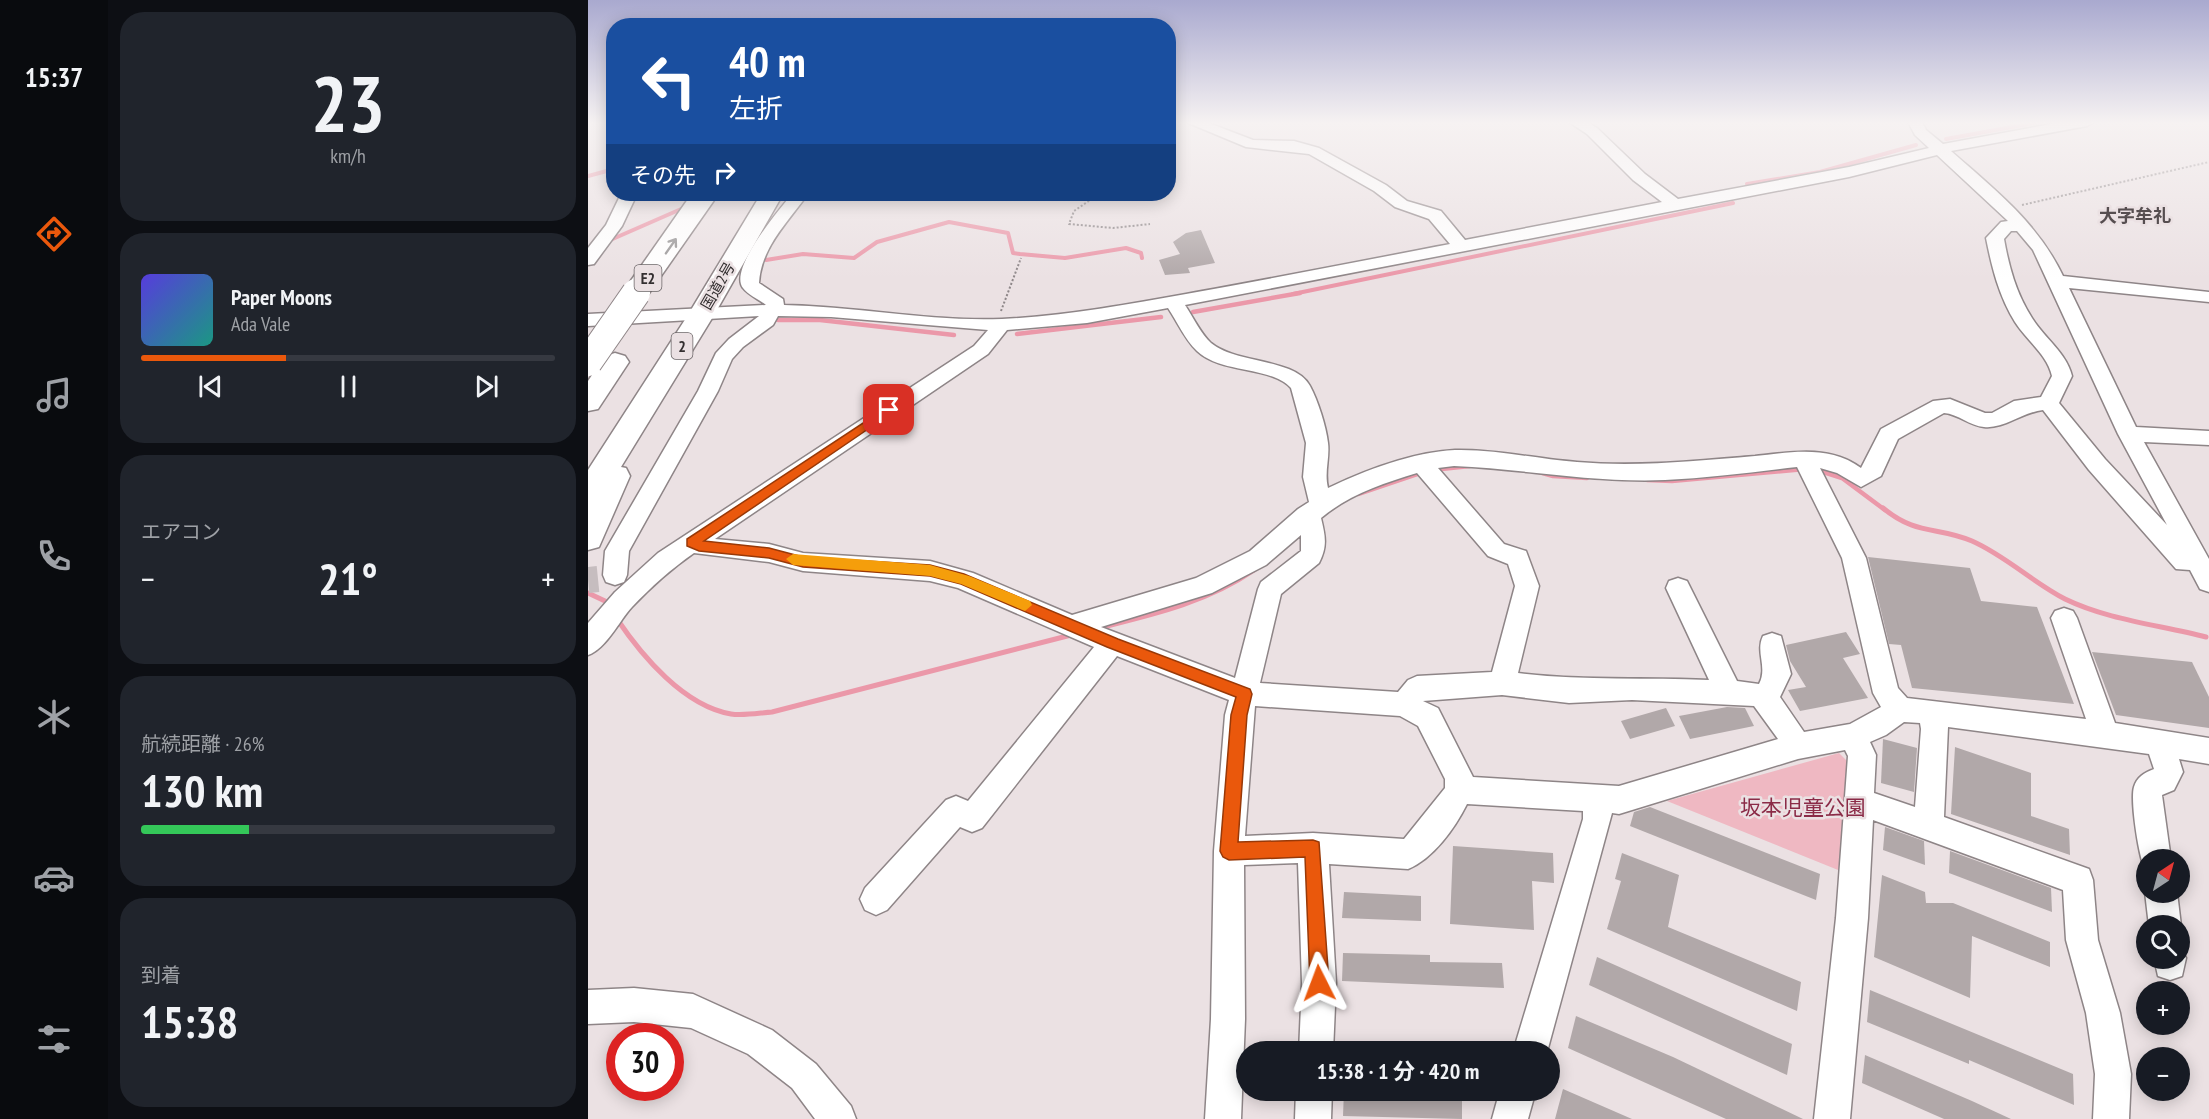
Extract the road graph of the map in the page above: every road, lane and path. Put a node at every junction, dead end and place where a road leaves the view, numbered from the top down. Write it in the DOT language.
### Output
graph roads {
  1 [pos="1355,174"];
  2 [pos="1635,174"];
  3 [pos="1837,174"];
  4 [pos="1966,174"];
  5 [pos="2158,174"];
  6 [pos="625,201"];
  7 [pos="701,201"];
  8 [pos="724,201"];
  9 [pos="768,201"];
  10 [pos="795,201"];
  11 [pos="1089,201"];
  12 [pos="1675,204"];
  13 [pos="2005,207"];
  14 [pos="1150,224"];
  15 [pos="2023,226"];
  16 [pos="1461,246"];
  17 [pos="1021,258"];
  18 [pos="589,259"];
  19 [pos="2056,281"];
  20 [pos="2209,297"];
  21 [pos="1174,303"];
  22 [pos="774,310"];
  23 [pos="701,315"];
  24 [pos="1000,319"];
  25 [pos="588,320"];
  26 [pos="602,362"];
  27 [pos="588,402"];
  28 [pos="2049,403"];
  29 [pos="644,408"];
  30 [pos="2129,434"];
  31 [pos="2209,438"];
  32 [pos="1804,459"];
  33 [pos="1421,463"];
  34 [pos="588,495"];
  35 [pos="1314,509"];
  36 [pos="588,538"];
  37 [pos="692,542"];
  38 [pos="644,579"];
  39 [pos="2209,583"];
  40 [pos="1678,588"];
  41 [pos="2064,618"];
  42 [pos="1073,625"];
  43 [pos="1112,643"];
  44 [pos="588,644"];
  45 [pos="1772,644"];
  46 [pos="1502,683"];
  47 [pos="1728,691"];
  48 [pos="1245,694"];
  49 [pos="1765,698"];
  50 [pos="1404,704"];
  51 [pos="1900,709"];
  52 [pos="1931,713"];
  53 [pos="2105,734"];
  54 [pos="1852,736"];
  55 [pos="2160,743"];
  56 [pos="1798,746"];
  57 [pos="2209,751"];
  58 [pos="1459,790"];
  59 [pos="1596,798"];
  60 [pos="1859,801"];
  61 [pos="1929,826"];
  62 [pos="1313,848"];
  63 [pos="2155,849"];
  64 [pos="1229,851"];
  65 [pos="876,899"];
  66 [pos="588,1007"];
  67 [pos="1316,1041"];
  68 [pos="1533,1041"];
  69 [pos="1314,1101"];
  70 [pos="1515,1101"];
  71 [pos="838,1119"];
  72 [pos="1223,1119"];
  73 [pos="1313,1119"];
  74 [pos="1510,1119"];
  75 [pos="1832,1119"];
  76 [pos="2110,1119"];
  1 -- 16 [label="street"];
  2 -- 12 [label="street"];
  3 -- 12 [label="street"];
  4 -- 13 [label="street"];
  5 -- 13 [label="path"];
  6 -- 18 [label="street"];
  26 -- 7 [label="highway, E2, one-way, bridge"];
  8 -- 26 [label="highway, E2"];
  9 -- 23 [label="highway, 国道2号 / 2"];
  10 -- 22 [label="street"];
  11 -- 14 [label="path"];
  12 -- 16 [label="street"];
  13 -- 15 [label="street"];
  15 -- 19 [label="street"];
  15 -- 28 [label="street"];
  16 -- 21 [label="street"];
  17 -- 24 [label="path"];
  19 -- 20 [label="street"];
  19 -- 30 [label="street"];
  21 -- 24 [label="street"];
  21 -- 35 [label="street"];
  22 -- 23 [label="street"];
  22 -- 24 [label="street"];
  22 -- 38 [label="street"];
  23 -- 25 [label="street"];
  23 -- 29 [label="highway, 国道2号 / 2"];
  24 -- 37 [label="street"];
  26 -- 27 [label="highway, E2"];
  28 -- 32 [label="street"];
  28 -- 39 [label="street"];
  29 -- 34 [label="highway, 国道2号 / 2"];
  29 -- 36 [label="highway, 国道2号 / 2"];
  30 -- 31 [label="street"];
  30 -- 39 [label="street"];
  32 -- 33 [label="street"];
  32 -- 51 [label="street"];
  33 -- 35 [label="street"];
  33 -- 46 [label="street"];
  35 -- 42 [label="street"];
  35 -- 48 [label="street"];
  37 -- 38 [label="street"];
  37 -- 42 [label="street"];
  38 -- 44 [label="street"];
  40 -- 47 [label="street"];
  41 -- 53 [label="street"];
  42 -- 43 [label="street"];
  43 -- 48 [label="street"];
  43 -- 65 [label="street"];
  45 -- 49 [label="street"];
  46 -- 47 [label="street"];
  46 -- 50 [label="street"];
  47 -- 49 [label="street"];
  48 -- 50 [label="street"];
  48 -- 64 [label="street"];
  49 -- 56 [label="street"];
  50 -- 58 [label="street"];
  51 -- 52 [label="street"];
  51 -- 54 [label="street"];
  52 -- 53 [label="street"];
  52 -- 61 [label="street"];
  53 -- 55 [label="street"];
  54 -- 56 [label="street"];
  54 -- 60 [label="street"];
  55 -- 57 [label="street"];
  55 -- 63 [label="street"];
  56 -- 59 [label="street"];
  58 -- 59 [label="street"];
  58 -- 62 [label="street"];
  59 -- 68 [label="street"];
  60 -- 61 [label="street"];
  60 -- 75 [label="street"];
  61 -- 76 [label="street"];
  62 -- 64 [label="street"];
  62 -- 67 [label="street"];
  64 -- 72 [label="street"];
  66 -- 71 [label="street"];
  69 -- 73 [label="street"];
  70 -- 74 [label="street"];
}
